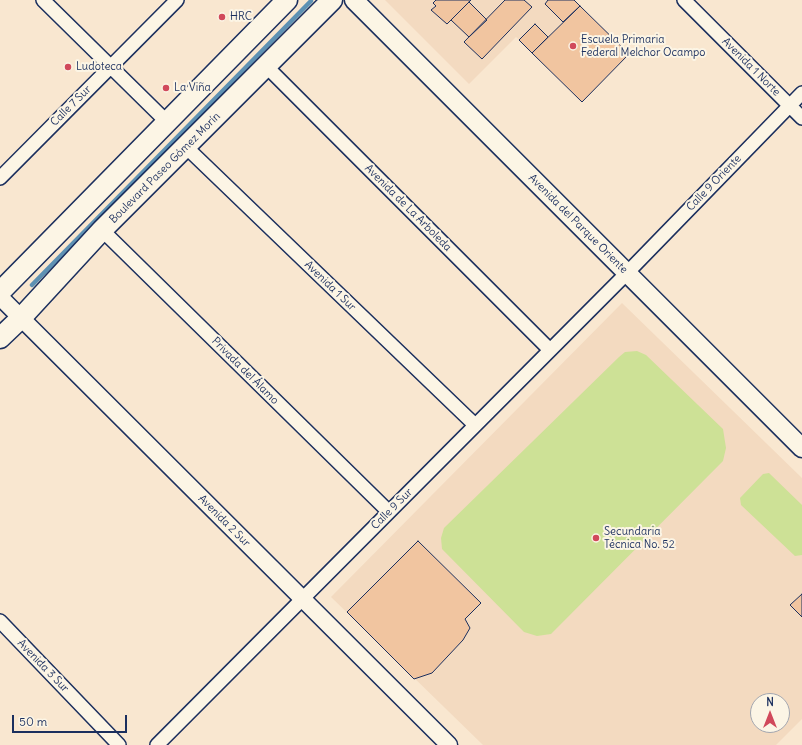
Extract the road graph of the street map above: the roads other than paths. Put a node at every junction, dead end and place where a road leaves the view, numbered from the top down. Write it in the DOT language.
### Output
graph roads {
  1 [pos="44,0"];
  2 [pos="177,0"];
  3 [pos="287,0"];
  4 [pos="332,0"];
  5 [pos="354,0"];
  6 [pos="684,0"];
  7 [pos="266,66"];
  8 [pos="110,67"];
  9 [pos="802,94"];
  10 [pos="790,106"];
  11 [pos="802,118"];
  12 [pos="167,122"];
  13 [pos="186,147"];
  14 [pos="0,178"];
  15 [pos="102,230"];
  16 [pos="627,273"];
  17 [pos="0,292"];
  18 [pos="0,297"];
  19 [pos="21,318"];
  20 [pos="0,338"];
  21 [pos="550,350"];
  22 [pos="475,425"];
  23 [pos="802,448"];
  24 [pos="389,512"];
  25 [pos="302,599"];
  26 [pos="0,621"];
  27 [pos="119,745"];
  28 [pos="157,745"];
  29 [pos="449,745"];
  1 -- 8 [label="street"];
  2 -- 8 [label="street, Calle 7 Sur"];
  3 -- 12 [label="main road"];
  4 -- 7 [label="main road, Boulevard Paseo Gómez Morín"];
  5 -- 16 [label="main road, Avenida del Parque Oriente"];
  6 -- 10 [label="street, Avenida 1 Norte"];
  7 -- 13 [label="main road, Boulevard Paseo Gómez Morín"];
  7 -- 21 [label="street, Avenida de La Arboleda"];
  8 -- 12 [label="street"];
  8 -- 14 [label="street, Calle 7 Sur"];
  9 -- 10 [label="street, Calle 9 Oriente"];
  10 -- 11 [label="street, Avenida 1 Norte"];
  10 -- 16 [label="street, Calle 9 Oriente"];
  12 -- 17 [label="main road"];
  13 -- 15 [label="main road, Boulevard Paseo Gómez Morín"];
  13 -- 22 [label="street, Avenida 1 Sur"];
  15 -- 19 [label="main road, Boulevard Paseo Gómez Morín"];
  15 -- 24 [label="street, Privada del Álamo"];
  16 -- 21 [label="street, Calle 9 Sur"];
  16 -- 23 [label="main road, Avenida del Parque Oriente"];
  18 -- 19 [label="street, Avenida 2 Sur"];
  19 -- 20 [label="main road, Boulevard Paseo Gómez Morín"];
  19 -- 25 [label="street, Avenida 2 Sur"];
  21 -- 22 [label="street, Calle 9 Sur"];
  22 -- 24 [label="street, Calle 9 Sur"];
  24 -- 25 [label="street, Calle 9 Sur"];
  25 -- 28 [label="street, Calle 9 Sur"];
  25 -- 29 [label="street, Avenida 2 Sur"];
  26 -- 27 [label="street, Avenida 3 Sur"];
}
